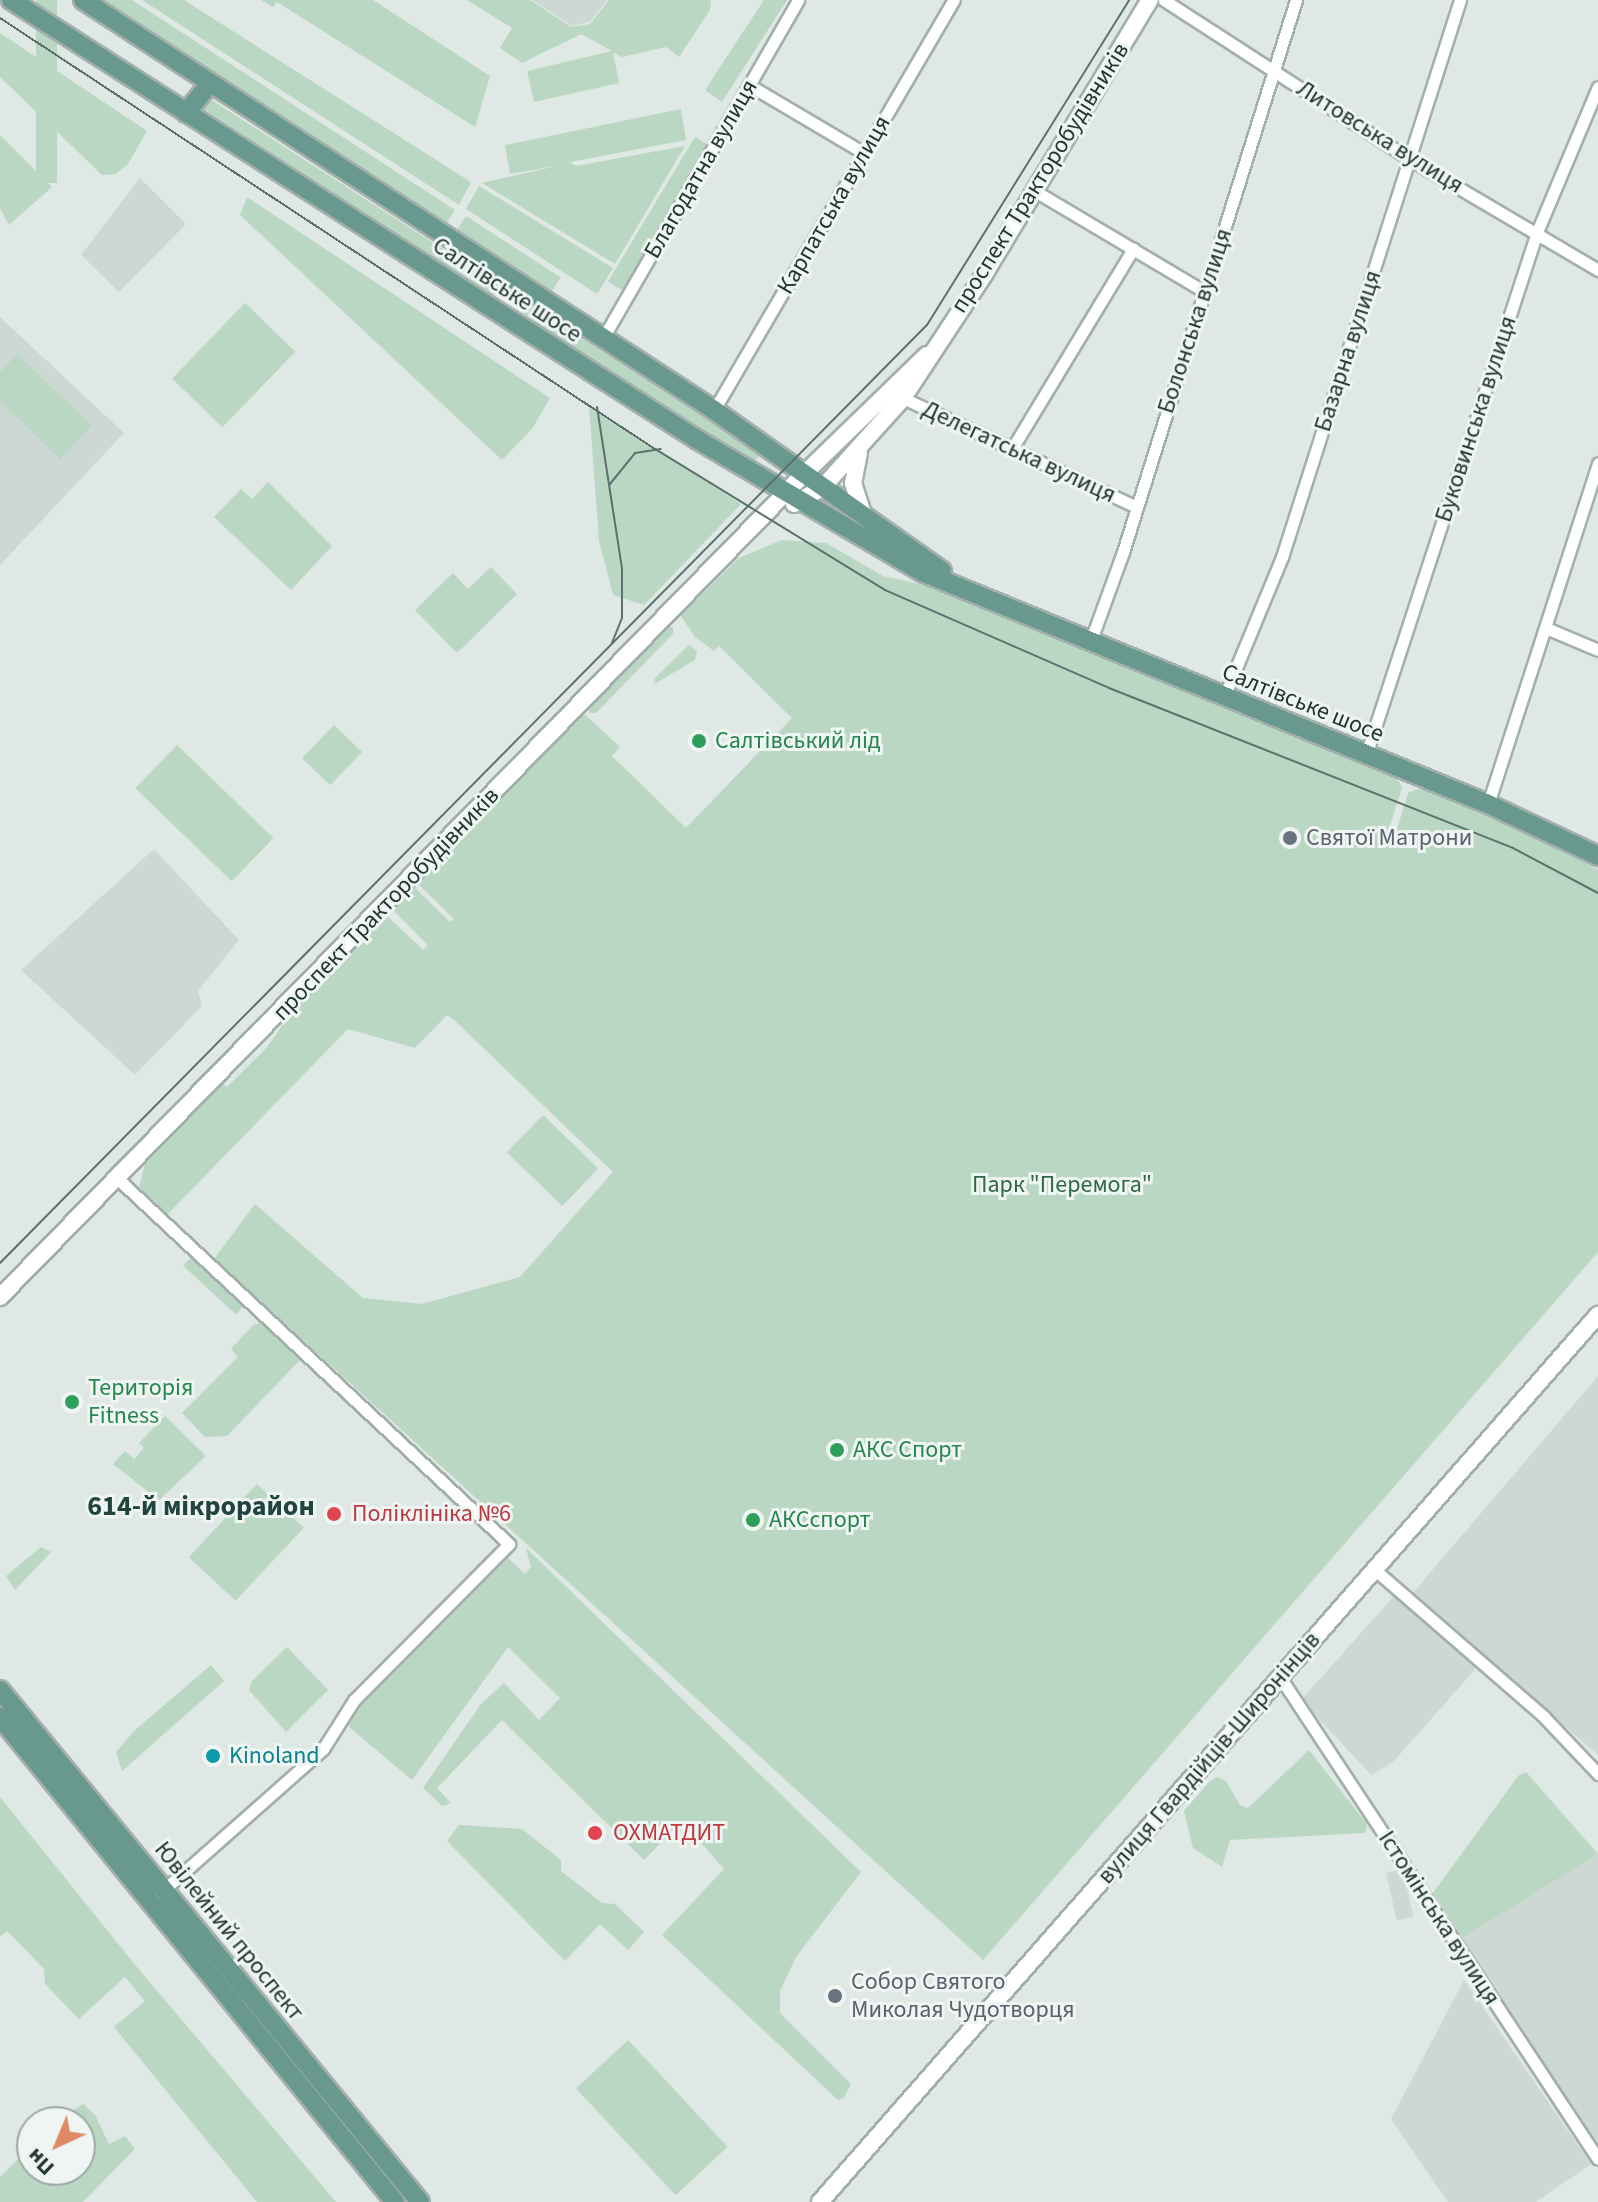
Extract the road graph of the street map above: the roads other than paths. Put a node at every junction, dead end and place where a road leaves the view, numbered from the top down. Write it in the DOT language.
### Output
graph roads {
  1 [pos="11,0"];
  2 [pos="83,0"];
  3 [pos="798,0"];
  4 [pos="954,0"];
  5 [pos="1150,0"];
  6 [pos="1164,0"];
  7 [pos="1296,0"];
  8 [pos="1460,0"];
  9 [pos="1275,70"];
  10 [pos="210,83"];
  11 [pos="749,85"];
  12 [pos="1598,87"];
  13 [pos="186,113"];
  14 [pos="864,153"];
  15 [pos="1408,158"];
  16 [pos="1035,191"];
  17 [pos="1537,232"];
  18 [pos="1133,249"];
  19 [pos="1598,270"];
  20 [pos="1205,292"];
  21 [pos="603,338"];
  22 [pos="927,355"];
  23 [pos="903,398"];
  24 [pos="714,410"];
  25 [pos="1013,447"];
  26 [pos="861,448"];
  27 [pos="1598,463"];
  28 [pos="804,474"];
  29 [pos="823,487"];
  30 [pos="793,498"];
  31 [pos="1135,506"];
  32 [pos="864,516"];
  33 [pos="988,600"];
  34 [pos="1546,628"];
  35 [pos="1091,640"];
  36 [pos="1598,650"];
  37 [pos="1224,697"];
  38 [pos="1366,755"];
  39 [pos="1488,804"];
  40 [pos="1598,856"];
  41 [pos="118,1179"];
  42 [pos="0,1297"];
  43 [pos="1598,1315"];
  44 [pos="1374,1569"];
  45 [pos="1280,1677"];
  46 [pos="0,1690"];
  47 [pos="0,1717"];
  48 [pos="1598,1774"];
  49 [pos="91,1813"];
  50 [pos="157,1896"];
  51 [pos="1598,2159"];
  52 [pos="395,2202"];
  53 [pos="420,2202"];
  54 [pos="820,2202"];
  1 -- 13 [label="main road, Салтівське шосе"];
  2 -- 10 [label="main road, Салтівське шосе"];
  3 -- 11 [label="street, Благодатна вулиця"];
  4 -- 14 [label="street, Карпатська вулиця"];
  5 -- 16 [label="main road, проспект Тракторобудівників"];
  6 -- 9 [label="street, Литовська вулиця"];
  7 -- 9 [label="street, Болонська вулиця"];
  8 -- 15 [label="street, Базарна вулиця"];
  9 -- 15 [label="street, Литовська вулиця"];
  9 -- 20 [label="street, Болонська вулиця"];
  10 -- 13 [label="main road"];
  10 -- 21 [label="main road, Салтівське шосе"];
  11 -- 14 [label="street"];
  11 -- 21 [label="street, Благодатна вулиця"];
  12 -- 17 [label="street, Буковинська вулиця"];
  13 -- 30 [label="main road, Салтівське шосе"];
  14 -- 24 [label="street, Карпатська вулиця"];
  15 -- 17 [label="street, Литовська вулиця"];
  15 -- 37 [label="street, Базарна вулиця"];
  16 -- 18 [label="street"];
  16 -- 22 [label="main road, проспект Тракторобудівників"];
  17 -- 19 [label="street, Литовська вулиця"];
  17 -- 38 [label="street, Буковинська вулиця"];
  18 -- 20 [label="street"];
  18 -- 25 [label="street"];
  20 -- 31 [label="street, Болонська вулиця"];
  21 -- 24 [label="main road, Салтівське шосе"];
  22 -- 23 [label="main road, проспект Тракторобудівників"];
  22 -- 28 [label="main road, проспект Тракторобудівників"];
  23 -- 25 [label="street, Делегатська вулиця"];
  23 -- 26 [label="main road, проспект Тракторобудівників"];
  24 -- 28 [label="main road, Салтівське шосе"];
  25 -- 31 [label="street, Делегатська вулиця"];
  26 -- 29 [label="main road, проспект Тракторобудівників"];
  26 -- 32 [label="main road"];
  27 -- 34 [label="street"];
  28 -- 29 [label="main road, Салтівське шосе"];
  28 -- 30 [label="main road, проспект Тракторобудівників"];
  29 -- 30 [label="main road, проспект Тракторобудівників"];
  29 -- 32 [label="main road, Салтівське шосе"];
  30 -- 33 [label="main road, Салтівське шосе"];
  30 -- 41 [label="main road, проспект Тракторобудівників"];
  31 -- 35 [label="street, Болонська вулиця"];
  32 -- 33 [label="main road, Салтівське шосе"];
  33 -- 35 [label="main road, Салтівське шосе"];
  34 -- 36 [label="street"];
  34 -- 39 [label="street"];
  35 -- 37 [label="main road, Салтівське шосе"];
  37 -- 38 [label="main road, Салтівське шосе"];
  38 -- 39 [label="main road, Салтівське шосе"];
  39 -- 40 [label="main road, Салтівське шосе"];
  41 -- 42 [label="main road, проспект Тракторобудівників"];
  41 -- 50 [label="street"];
  43 -- 44 [label="main road, вулиця Гвардійців-Широнінців"];
  44 -- 45 [label="main road, вулиця Гвардійців-Широнінців"];
  44 -- 48 [label="street"];
  45 -- 51 [label="street, Істомінська вулиця"];
  45 -- 54 [label="main road, вулиця Гвардійців-Широнінців"];
  46 -- 49 [label="main road, Ювілейний проспект"];
  47 -- 49 [label="main road, Ювілейний проспект"];
  49 -- 50 [label="main road, Ювілейний проспект"];
  50 -- 52 [label="main road, Ювілейний проспект"];
  50 -- 53 [label="main road, Ювілейний проспект"];
}
